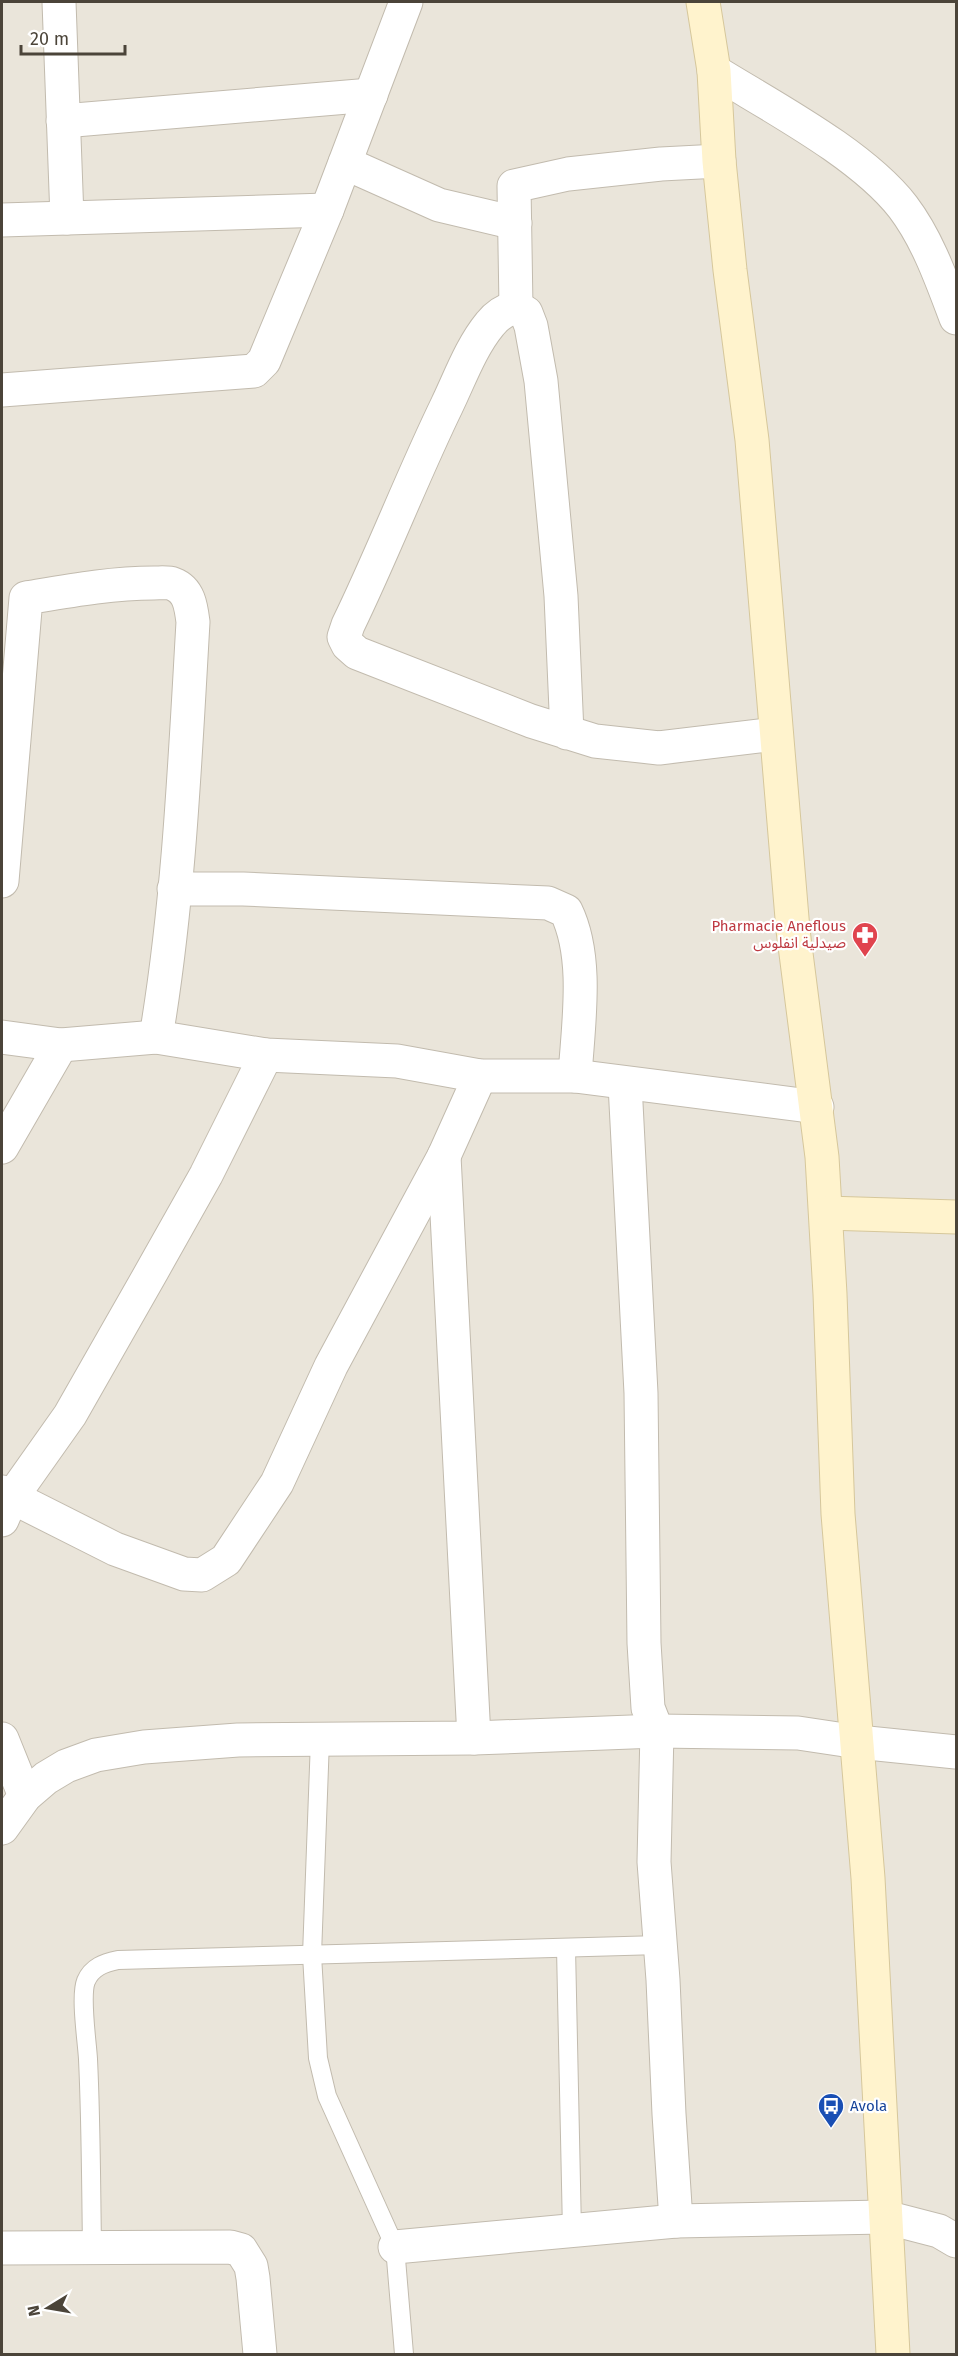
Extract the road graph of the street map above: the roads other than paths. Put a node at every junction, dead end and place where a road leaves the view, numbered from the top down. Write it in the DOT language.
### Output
graph roads {
  1 [pos="59,2"];
  2 [pos="406,2"];
  3 [pos="704,2"];
  4 [pos="714,71"];
  5 [pos="371,95"];
  6 [pos="63,121"];
  7 [pos="719,161"];
  8 [pos="345,163"];
  9 [pos="327,210"];
  10 [pos="67,218"];
  11 [pos="2,220"];
  12 [pos="515,223"];
  13 [pos="516,307"];
  14 [pos="957,318"];
  15 [pos="2,390"];
  16 [pos="14,598"];
  17 [pos="567,733"];
  18 [pos="776,734"];
  19 [pos="4,812"];
  20 [pos="2,880"];
  21 [pos="174,889"];
  22 [pos="2,1037"];
  23 [pos="156,1037"];
  24 [pos="61,1045"];
  25 [pos="266,1055"];
  26 [pos="480,1076"];
  27 [pos="575,1076"];
  28 [pos="625,1084"];
  29 [pos="817,1107"];
  30 [pos="2,1146"];
  31 [pos="444,1156"];
  32 [pos="826,1212"];
  33 [pos="957,1217"];
  34 [pos="5,1503"];
  35 [pos="657,1731"];
  36 [pos="474,1738"];
  37 [pos="2,1739"];
  38 [pos="320,1740"];
  39 [pos="858,1742"];
  40 [pos="957,1752"];
  41 [pos="25,1796"];
  42 [pos="2,1828"];
  43 [pos="660,1945"];
  44 [pos="566,1948"];
  45 [pos="312,1955"];
  46 [pos="885,2217"];
  47 [pos="676,2221"];
  48 [pos="572,2230"];
  49 [pos="957,2241"];
  50 [pos="92,2246"];
  51 [pos="395,2247"];
  52 [pos="2,2248"];
  53 [pos="260,2355"];
  54 [pos="404,2355"];
  55 [pos="893,2355"];
  1 -- 6 [label="street"];
  2 -- 5 [label="street"];
  3 -- 4 [label="street"];
  4 -- 7 [label="street"];
  4 -- 14 [label="street"];
  5 -- 6 [label="street"];
  5 -- 8 [label="street"];
  6 -- 10 [label="street"];
  7 -- 12 [label="street"];
  7 -- 18 [label="street"];
  8 -- 9 [label="street"];
  8 -- 12 [label="street"];
  9 -- 10 [label="street"];
  9 -- 15 [label="street"];
  10 -- 11 [label="street"];
  12 -- 13 [label="street"];
  13 -- 17 [label="street"];
  13 -- 17 [label="street"];
  16 -- 19 [label="street"];
  16 -- 21 [label="street"];
  17 -- 18 [label="street"];
  18 -- 29 [label="street"];
  19 -- 20 [label="street"];
  21 -- 23 [label="street"];
  21 -- 27 [label="street"];
  22 -- 24 [label="street"];
  23 -- 24 [label="street"];
  23 -- 25 [label="street"];
  24 -- 30 [label="street"];
  25 -- 26 [label="street"];
  25 -- 34 [label="street"];
  26 -- 27 [label="street"];
  26 -- 31 [label="street"];
  27 -- 28 [label="street"];
  28 -- 29 [label="street"];
  28 -- 35 [label="street"];
  29 -- 32 [label="street"];
  31 -- 34 [label="street"];
  31 -- 36 [label="street"];
  32 -- 33 [label="street"];
  32 -- 39 [label="street"];
  35 -- 36 [label="street"];
  35 -- 39 [label="street"];
  35 -- 43 [label="street"];
  36 -- 38 [label="street"];
  37 -- 41 [label="street"];
  38 -- 41 [label="street"];
  38 -- 45 [label="lane"];
  39 -- 40 [label="street"];
  39 -- 46 [label="street"];
  41 -- 42 [label="street"];
  43 -- 44 [label="lane"];
  43 -- 47 [label="street"];
  44 -- 45 [label="lane"];
  44 -- 48 [label="lane"];
  45 -- 50 [label="lane"];
  45 -- 51 [label="lane"];
  46 -- 47 [label="street"];
  46 -- 49 [label="street"];
  46 -- 55 [label="street"];
  47 -- 48 [label="street"];
  48 -- 51 [label="street"];
  50 -- 52 [label="street"];
  50 -- 53 [label="street"];
  51 -- 54 [label="lane"];
}
